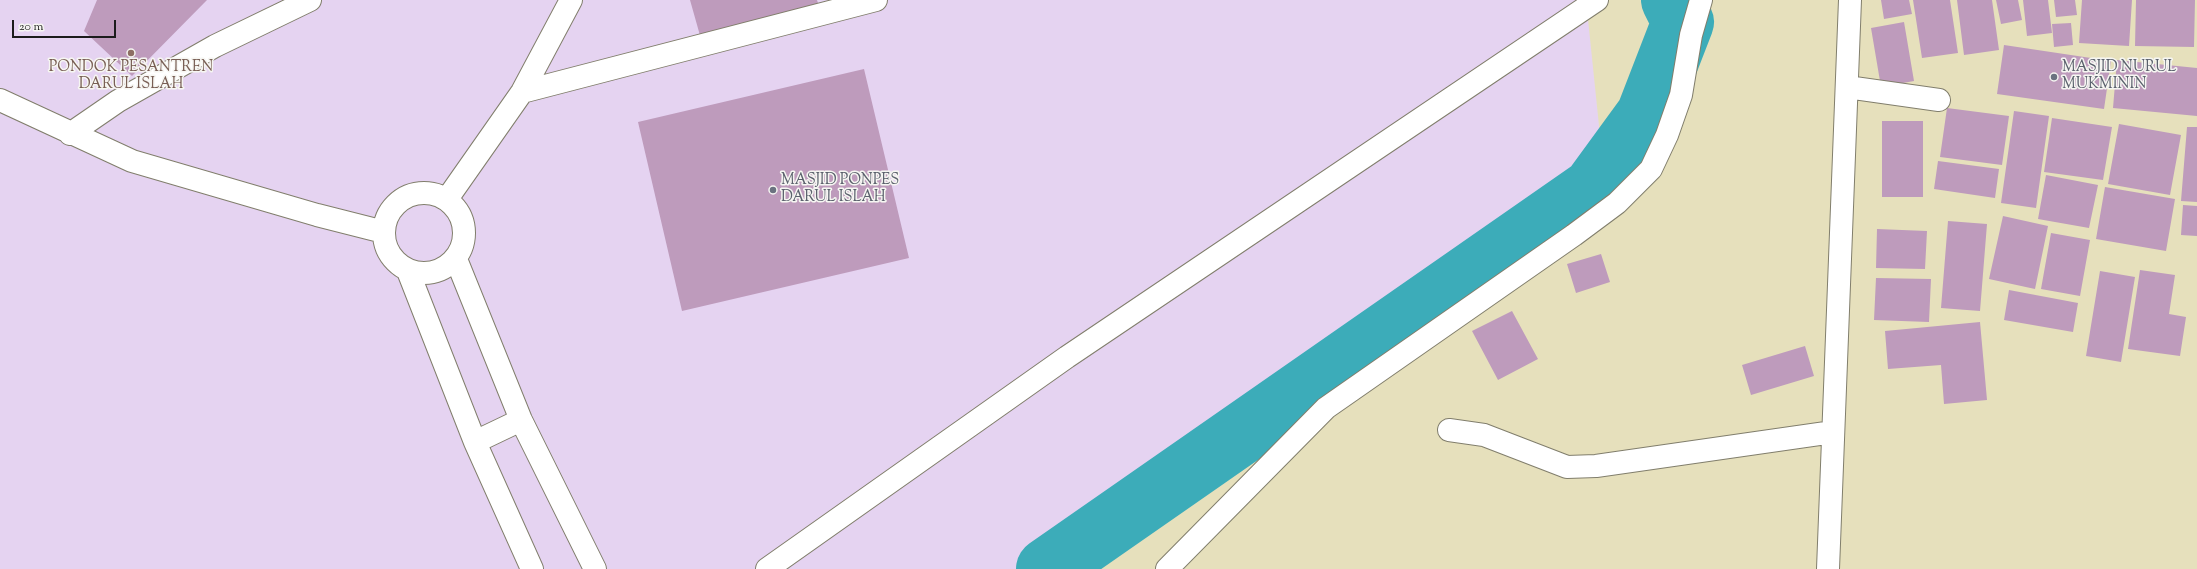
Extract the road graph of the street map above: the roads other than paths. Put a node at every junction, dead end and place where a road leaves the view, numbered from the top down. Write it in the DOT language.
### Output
graph roads {
  1 [pos="310,0"];
  2 [pos="571,0"];
  3 [pos="876,0"];
  4 [pos="1596,0"];
  5 [pos="1701,0"];
  6 [pos="1850,0"];
  7 [pos="1847,88"];
  8 [pos="522,92"];
  9 [pos="0,100"];
  10 [pos="1939,100"];
  11 [pos="70,134"];
  12 [pos="447,199"];
  13 [pos="384,232"];
  14 [pos="456,259"];
  15 [pos="408,271"];
  16 [pos="521,420"];
  17 [pos="1450,430"];
  18 [pos="1834,432"];
  19 [pos="475,442"];
  20 [pos="532,569"];
  21 [pos="595,569"];
  22 [pos="767,569"];
  23 [pos="1167,569"];
  24 [pos="1828,569"];
  1 -- 11 [label="street"];
  2 -- 8 [label="street"];
  3 -- 8 [label="street"];
  4 -- 22 [label="street"];
  5 -- 23 [label="street"];
  6 -- 7 [label="street"];
  7 -- 10 [label="street"];
  7 -- 18 [label="street"];
  8 -- 12 [label="street"];
  9 -- 11 [label="street"];
  11 -- 13 [label="street"];
  12 -- 13 [label="street"];
  12 -- 14 [label="street"];
  13 -- 15 [label="street"];
  14 -- 15 [label="street"];
  14 -- 16 [label="street"];
  15 -- 19 [label="street"];
  16 -- 19 [label="street"];
  16 -- 21 [label="street"];
  17 -- 18 [label="street"];
  18 -- 24 [label="street"];
  19 -- 20 [label="street"];
}
